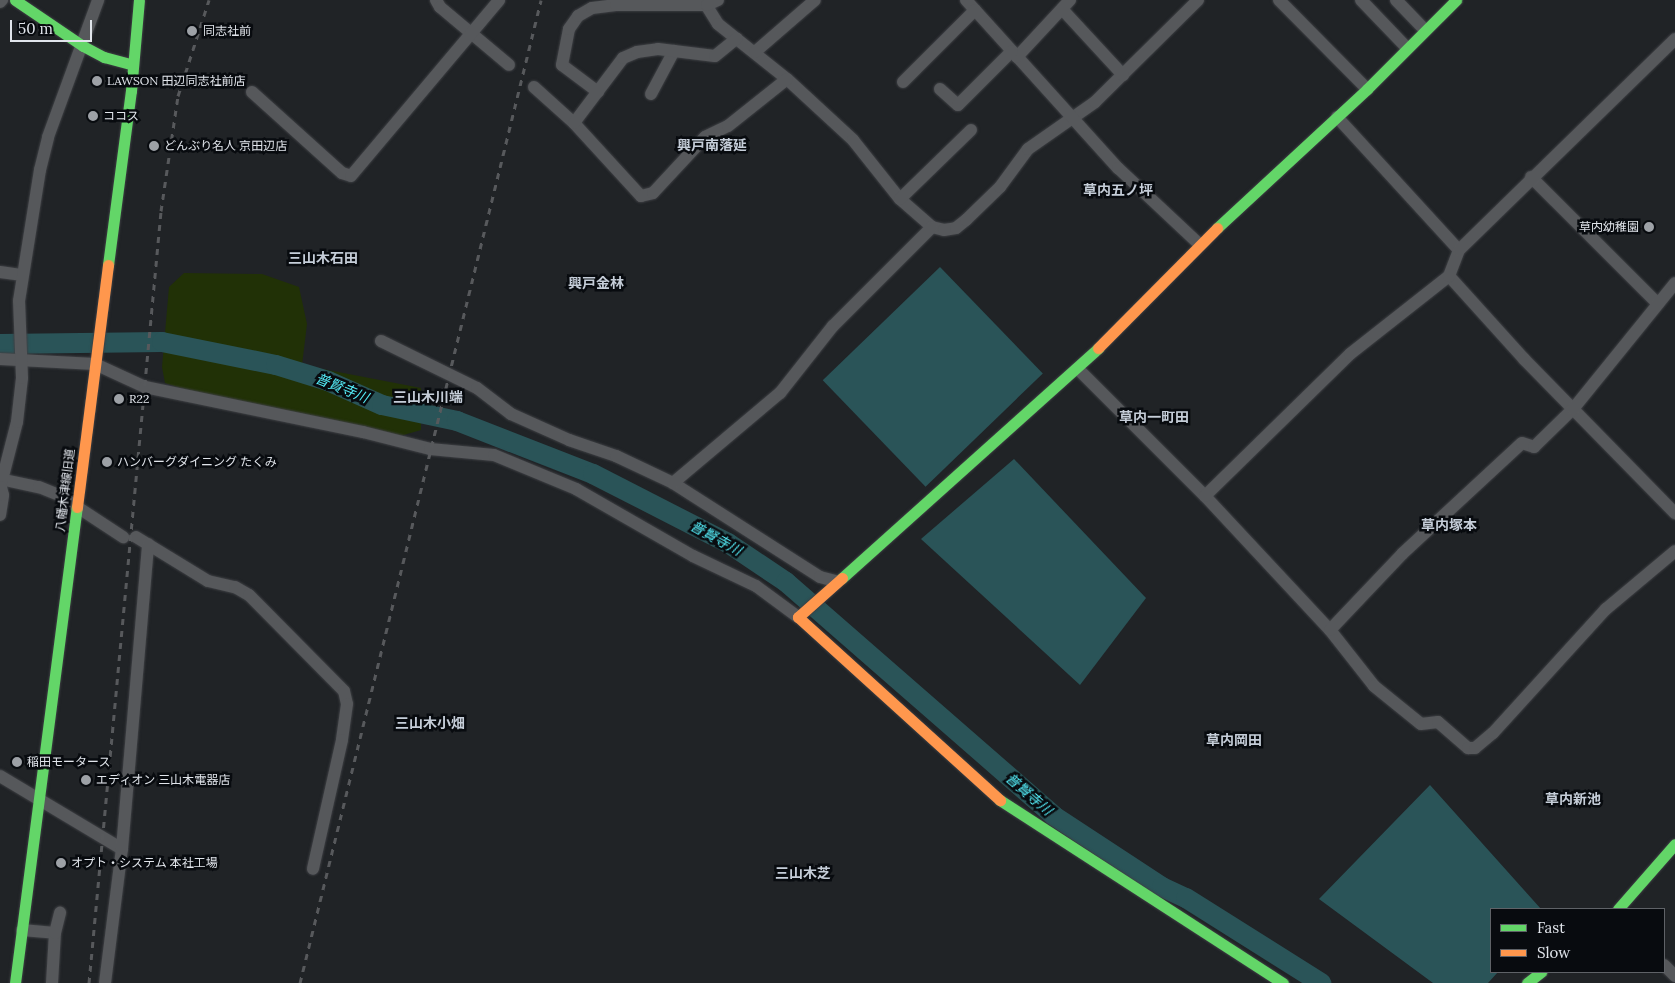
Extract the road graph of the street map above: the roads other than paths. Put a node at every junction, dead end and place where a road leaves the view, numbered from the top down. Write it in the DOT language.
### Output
graph roads {
  1 [pos="15,0"];
  2 [pos="98,0"];
  3 [pos="139,0"];
  4 [pos="436,0"];
  5 [pos="499,0"];
  6 [pos="815,0"];
  7 [pos="966,0"];
  8 [pos="1279,0"];
  9 [pos="1361,0"];
  10 [pos="1396,0"];
  11 [pos="1456,0"];
  12 [pos="709,2"];
  13 [pos="1189,3"];
  14 [pos="1066,4"];
  15 [pos="975,10"];
  16 [pos="1425,30"];
  17 [pos="471,35"];
  18 [pos="737,38"];
  19 [pos="1675,39"];
  20 [pos="83,46"];
  21 [pos="1407,48"];
  22 [pos="674,51"];
  23 [pos="755,52"];
  24 [pos="1014,54"];
  25 [pos="134,65"];
  26 [pos="510,65"];
  27 [pos="1123,75"];
  28 [pos="787,79"];
  29 [pos="903,82"];
  30 [pos="534,87"];
  31 [pos="940,89"];
  32 [pos="1367,89"];
  33 [pos="252,92"];
  34 [pos="598,92"];
  35 [pos="651,94"];
  36 [pos="1337,117"];
  37 [pos="1072,118"];
  38 [pos="574,123"];
  39 [pos="971,130"];
  40 [pos="1531,177"];
  41 [pos="900,199"];
  42 [pos="932,227"];
  43 [pos="1199,244"];
  44 [pos="1459,250"];
  45 [pos="0,272"];
  46 [pos="21,275"];
  47 [pos="1449,276"];
  48 [pos="1675,284"];
  49 [pos="1657,302"];
  50 [pos="381,341"];
  51 [pos="21,357"];
  52 [pos="0,359"];
  53 [pos="96,362"];
  54 [pos="1078,369"];
  55 [pos="1572,409"];
  56 [pos="1,483"];
  57 [pos="673,483"];
  58 [pos="1205,496"];
  59 [pos="77,507"];
  60 [pos="1675,513"];
  61 [pos="0,514"];
  62 [pos="148,544"];
  63 [pos="1675,552"];
  64 [pos="830,585"];
  65 [pos="800,615"];
  66 [pos="1330,630"];
  67 [pos="0,776"];
  68 [pos="40,800"];
  69 [pos="1675,844"];
  70 [pos="122,848"];
  71 [pos="313,869"];
  72 [pos="1619,908"];
  73 [pos="60,913"];
  74 [pos="22,930"];
  75 [pos="55,933"];
  76 [pos="1665,965"];
  77 [pos="1540,973"];
  78 [pos="1675,976"];
  79 [pos="15,983"];
  80 [pos="52,983"];
  81 [pos="105,983"];
  82 [pos="1283,983"];
  83 [pos="1527,983"];
  1 -- 20 [label="street"];
  2 -- 20 [label="street"];
  3 -- 25 [label="street, 八幡木津線旧道"];
  4 -- 17 [label="street"];
  5 -- 17 [label="street"];
  6 -- 23 [label="street"];
  7 -- 15 [label="street"];
  8 -- 32 [label="street"];
  9 -- 21 [label="street"];
  10 -- 16 [label="street"];
  11 -- 16 [label="street"];
  12 -- 18 [label="street"];
  12 -- 34 [label="street"];
  13 -- 27 [label="street"];
  14 -- 24 [label="street"];
  14 -- 27 [label="street"];
  15 -- 24 [label="street"];
  15 -- 29 [label="street"];
  16 -- 21 [label="street"];
  17 -- 26 [label="street"];
  17 -- 33 [label="street"];
  18 -- 22 [label="street"];
  18 -- 23 [label="street"];
  19 -- 40 [label="street"];
  20 -- 25 [label="street"];
  20 -- 46 [label="street"];
  21 -- 32 [label="street"];
  22 -- 34 [label="street"];
  22 -- 35 [label="street"];
  23 -- 28 [label="street"];
  24 -- 31 [label="street"];
  24 -- 37 [label="street"];
  25 -- 53 [label="street, 八幡木津線旧道"];
  27 -- 37 [label="street"];
  28 -- 38 [label="street"];
  28 -- 41 [label="street"];
  30 -- 38 [label="street"];
  32 -- 36 [label="street"];
  34 -- 38 [label="street"];
  36 -- 43 [label="street"];
  36 -- 44 [label="street"];
  37 -- 42 [label="street"];
  37 -- 43 [label="street"];
  39 -- 41 [label="street"];
  40 -- 44 [label="street"];
  40 -- 49 [label="street"];
  41 -- 42 [label="street"];
  42 -- 57 [label="street"];
  43 -- 54 [label="street"];
  44 -- 47 [label="street"];
  45 -- 46 [label="street"];
  46 -- 51 [label="street"];
  47 -- 55 [label="street"];
  47 -- 58 [label="street"];
  48 -- 49 [label="street"];
  49 -- 55 [label="street"];
  50 -- 57 [label="street"];
  51 -- 52 [label="street"];
  51 -- 53 [label="street"];
  51 -- 56 [label="street"];
  53 -- 59 [label="street, 八幡木津線旧道"];
  53 -- 65 [label="street"];
  54 -- 58 [label="street"];
  54 -- 64 [label="street"];
  55 -- 60 [label="street"];
  55 -- 66 [label="street"];
  56 -- 59 [label="street"];
  56 -- 61 [label="street"];
  57 -- 64 [label="street"];
  58 -- 66 [label="street"];
  59 -- 62 [label="street"];
  59 -- 68 [label="street, 八幡木津線旧道"];
  62 -- 70 [label="street"];
  62 -- 71 [label="street"];
  63 -- 66 [label="street"];
  64 -- 65 [label="street"];
  65 -- 82 [label="street"];
  67 -- 68 [label="street"];
  68 -- 70 [label="street"];
  68 -- 74 [label="street, 八幡木津線旧道"];
  69 -- 72 [label="street"];
  70 -- 81 [label="street"];
  73 -- 75 [label="street"];
  74 -- 75 [label="street"];
  74 -- 79 [label="street, 八幡木津線旧道"];
  75 -- 80 [label="street"];
  76 -- 78 [label="street"];
  77 -- 83 [label="street"];
}
